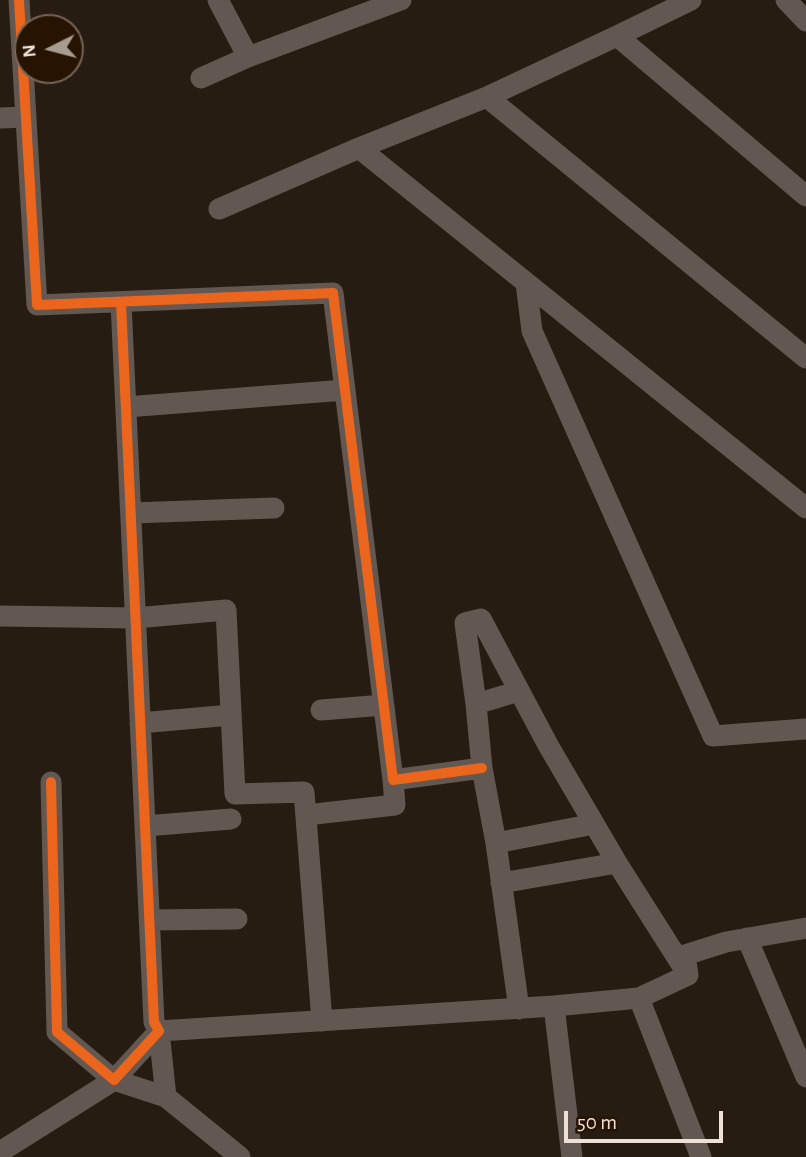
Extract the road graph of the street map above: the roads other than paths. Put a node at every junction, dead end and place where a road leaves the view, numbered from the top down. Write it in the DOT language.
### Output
graph roads {
  1 [pos="218,0"];
  2 [pos="401,0"];
  3 [pos="691,0"];
  4 [pos="786,0"];
  5 [pos="362,7"];
  6 [pos="13,10"];
  7 [pos="806,21"];
  8 [pos="618,36"];
  9 [pos="248,57"];
  10 [pos="201,78"];
  11 [pos="486,97"];
  12 [pos="26,117"];
  13 [pos="0,118"];
  14 [pos="359,148"];
  15 [pos="806,196"];
  16 [pos="219,209"];
  17 [pos="526,283"];
  18 [pos="121,302"];
  19 [pos="806,358"];
  20 [pos="345,390"];
  21 [pos="126,407"];
  22 [pos="274,508"];
  23 [pos="806,508"];
  24 [pos="131,513"];
  25 [pos="0,616"];
  26 [pos="135,618"];
  27 [pos="519,691"];
  28 [pos="476,704"];
  29 [pos="384,705"];
  30 [pos="321,710"];
  31 [pos="231,715"];
  32 [pos="140,723"];
  33 [pos="806,729"];
  34 [pos="482,768"];
  35 [pos="393,780"];
  36 [pos="51,782"];
  37 [pos="306,816"];
  38 [pos="230,819"];
  39 [pos="594,824"];
  40 [pos="145,826"];
  41 [pos="496,843"];
  42 [pos="617,863"];
  43 [pos="501,883"];
  44 [pos="237,919"];
  45 [pos="149,920"];
  46 [pos="806,928"];
  47 [pos="747,938"];
  48 [pos="688,975"];
  49 [pos="639,998"];
  50 [pos="554,1006"];
  51 [pos="519,1009"];
  52 [pos="322,1021"];
  53 [pos="159,1031"];
  54 [pos="806,1077"];
  55 [pos="114,1080"];
  56 [pos="166,1097"];
  57 [pos="0,1152"];
  58 [pos="240,1157"];
  59 [pos="572,1157"];
  60 [pos="701,1157"];
  1 -- 9 [label="street"];
  2 -- 5 [label="street"];
  3 -- 8 [label="street"];
  4 -- 7 [label="street"];
  5 -- 9 [label="street"];
  6 -- 12 [label="street"];
  8 -- 11 [label="street"];
  8 -- 15 [label="street"];
  9 -- 10 [label="street"];
  11 -- 14 [label="street"];
  11 -- 19 [label="street"];
  12 -- 13 [label="street"];
  12 -- 18 [label="street"];
  14 -- 16 [label="street"];
  14 -- 17 [label="street"];
  17 -- 23 [label="street"];
  17 -- 33 [label="street"];
  18 -- 20 [label="street"];
  18 -- 21 [label="street"];
  20 -- 21 [label="street"];
  20 -- 29 [label="street"];
  21 -- 24 [label="street"];
  22 -- 24 [label="street"];
  24 -- 26 [label="street"];
  25 -- 26 [label="street"];
  26 -- 31 [label="street"];
  26 -- 32 [label="street"];
  27 -- 28 [label="street"];
  27 -- 28 [label="street"];
  27 -- 39 [label="street"];
  28 -- 34 [label="street"];
  29 -- 30 [label="street"];
  29 -- 35 [label="street"];
  31 -- 32 [label="street"];
  31 -- 37 [label="street"];
  32 -- 40 [label="street"];
  34 -- 35 [label="street"];
  34 -- 41 [label="street"];
  35 -- 37 [label="street"];
  36 -- 55 [label="street"];
  37 -- 52 [label="street"];
  38 -- 40 [label="street"];
  39 -- 41 [label="street"];
  39 -- 42 [label="street"];
  40 -- 45 [label="street"];
  41 -- 43 [label="street"];
  42 -- 43 [label="street"];
  42 -- 48 [label="street"];
  43 -- 51 [label="street"];
  44 -- 45 [label="street"];
  45 -- 53 [label="street"];
  46 -- 47 [label="street"];
  47 -- 48 [label="street"];
  47 -- 54 [label="street"];
  48 -- 49 [label="street"];
  49 -- 50 [label="street"];
  49 -- 60 [label="street"];
  50 -- 51 [label="street"];
  50 -- 59 [label="street"];
  51 -- 52 [label="street"];
  52 -- 53 [label="street"];
  53 -- 55 [label="street"];
  53 -- 56 [label="street"];
  55 -- 56 [label="street"];
  55 -- 57 [label="street"];
  56 -- 58 [label="street"];
}
